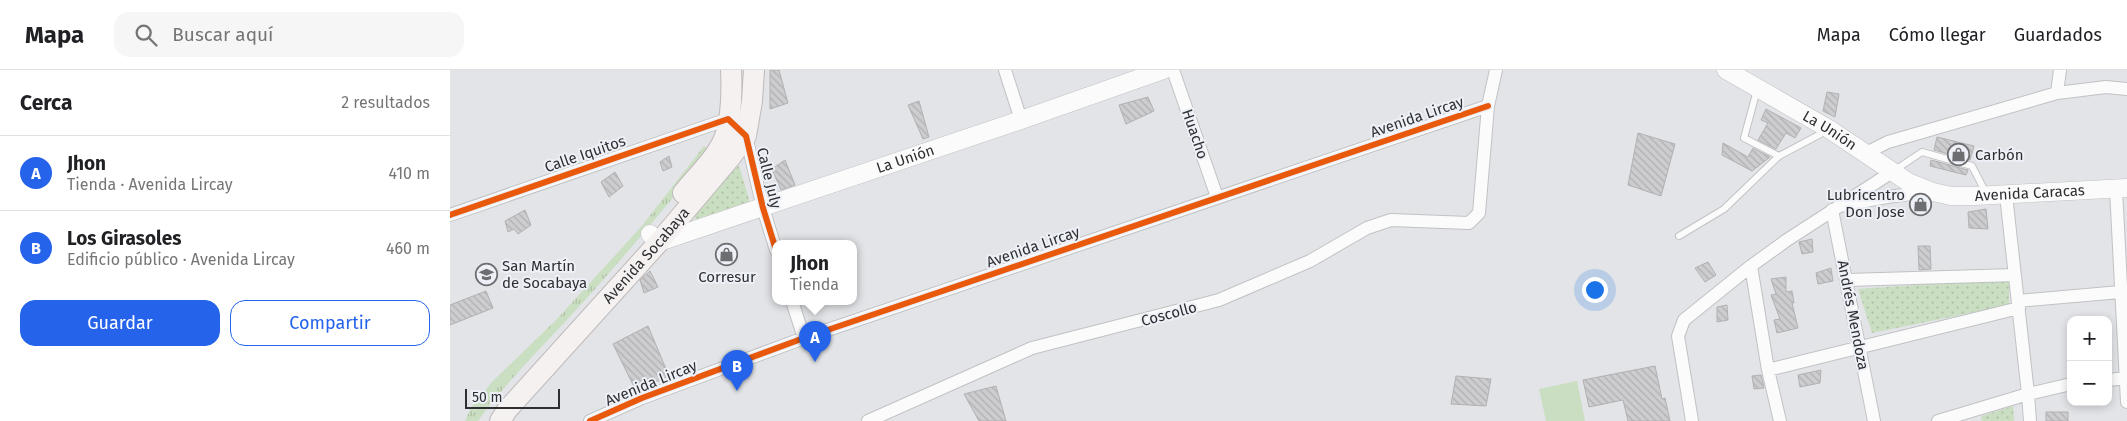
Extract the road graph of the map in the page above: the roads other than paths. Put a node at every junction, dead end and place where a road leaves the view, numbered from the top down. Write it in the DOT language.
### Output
graph roads {
  1 [pos="731,70"];
  2 [pos="754,70"];
  3 [pos="1005,70"];
  4 [pos="1163,70"];
  5 [pos="1173,70"];
  6 [pos="1496,70"];
  7 [pos="1726,70"];
  8 [pos="2060,70"];
  9 [pos="1757,88"];
  10 [pos="2127,89"];
  11 [pos="2057,93"];
  12 [pos="1488,106"];
  13 [pos="728,119"];
  14 [pos="1021,120"];
  15 [pos="1829,129"];
  16 [pos="746,136"];
  17 [pos="1864,154"];
  18 [pos="1779,156"];
  19 [pos="1892,172"];
  20 [pos="2121,188"];
  21 [pos="1933,192"];
  22 [pos="2006,195"];
  23 [pos="1988,196"];
  24 [pos="1218,197"];
  25 [pos="763,208"];
  26 [pos="1832,210"];
  27 [pos="450,215"];
  28 [pos="1679,236"];
  29 [pos="655,238"];
  30 [pos="773,240"];
  31 [pos="1751,266"];
  32 [pos="2015,275"];
  33 [pos="1847,280"];
  34 [pos="2120,292"];
  35 [pos="793,305"];
  36 [pos="2018,305"];
  37 [pos="804,338"];
  38 [pos="1859,347"];
  39 [pos="1768,370"];
  40 [pos="2126,378"];
  41 [pos="2112,380"];
  42 [pos="2067,385"];
  43 [pos="2028,394"];
  44 [pos="2127,402"];
  45 [pos="1972,416"];
  46 [pos="485,421"];
  47 [pos="500,421"];
  48 [pos="590,421"];
  49 [pos="868,421"];
  50 [pos="1692,421"];
  51 [pos="1780,421"];
  52 [pos="1874,421"];
  53 [pos="1938,421"];
  54 [pos="2030,421"];
  1 -- 13 [label="main road, Avenida Socabaya"];
  2 -- 16 [label="main road, Avenida Socabaya"];
  3 -- 14 [label="street"];
  4 -- 14 [label="main road, La Unión"];
  5 -- 24 [label="street, Huacho"];
  6 -- 12 [label="street"];
  7 -- 9 [label="main road, La Unión"];
  8 -- 11 [label="street"];
  9 -- 15 [label="main road, La Unión"];
  9 -- 18 [label="lane"];
  10 -- 11 [label="street"];
  11 -- 17 [label="street"];
  12 -- 24 [label="street, Avenida Lircay"];
  12 -- 49 [label="street, Coscollo"];
  13 -- 16 [label="street, Calle July"];
  13 -- 27 [label="street, Calle Iquitos"];
  13 -- 29 [label="main road, Avenida Socabaya"];
  14 -- 25 [label="main road, La Unión"];
  15 -- 17 [label="main road, La Unión"];
  15 -- 18 [label="lane"];
  16 -- 25 [label="street, Calle July"];
  16 -- 29 [label="main road, Avenida Socabaya"];
  17 -- 19 [label="main road, La Unión"];
  18 -- 28 [label="lane"];
  19 -- 21 [label="main road, La Unión"];
  19 -- 23 [label="lane"];
  19 -- 26 [label="street"];
  20 -- 22 [label="main road, Avenida Caracas"];
  20 -- 34 [label="street"];
  21 -- 23 [label="main road, Avenida Caracas"];
  21 -- 26 [label="street"];
  22 -- 23 [label="main road, Avenida Caracas"];
  22 -- 32 [label="street"];
  24 -- 37 [label="street, Avenida Lircay"];
  25 -- 29 [label="main road, La Unión"];
  25 -- 30 [label="street, Calle July"];
  26 -- 31 [label="street"];
  26 -- 33 [label="street, Andrés Mendoza"];
  29 -- 46 [label="main road, Avenida Socabaya"];
  29 -- 47 [label="main road, Avenida Socabaya"];
  31 -- 39 [label="street"];
  31 -- 50 [label="street"];
  32 -- 33 [label="street"];
  32 -- 36 [label="street"];
  33 -- 38 [label="street, Andrés Mendoza"];
  34 -- 36 [label="street"];
  34 -- 40 [label="street"];
  35 -- 37 [label="street"];
  36 -- 38 [label="street"];
  36 -- 43 [label="street"];
  37 -- 48 [label="street, Avenida Lircay"];
  38 -- 39 [label="street"];
  38 -- 52 [label="street, Andrés Mendoza"];
  39 -- 51 [label="street"];
  40 -- 41 [label="street"];
  40 -- 44 [label="street"];
  42 -- 43 [label="street"];
  43 -- 45 [label="street"];
  43 -- 54 [label="street"];
  45 -- 53 [label="street"];
}
